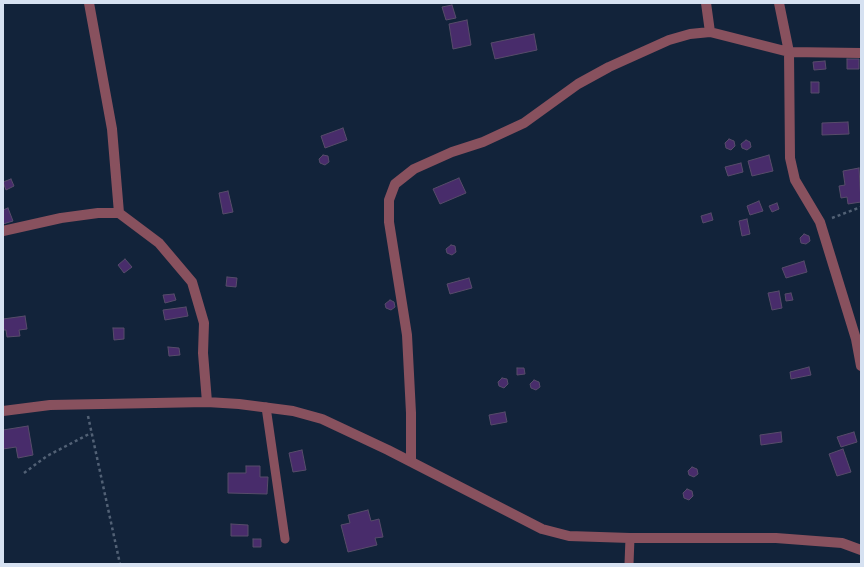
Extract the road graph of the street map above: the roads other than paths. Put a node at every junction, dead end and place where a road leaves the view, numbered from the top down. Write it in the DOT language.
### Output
graph roads {
  1 [pos="89,3"];
  2 [pos="706,3"];
  3 [pos="779,3"];
  4 [pos="710,32"];
  5 [pos="789,52"];
  6 [pos="861,53"];
  7 [pos="119,213"];
  8 [pos="3,232"];
  9 [pos="861,366"];
  10 [pos="207,402"];
  11 [pos="266,407"];
  12 [pos="3,411"];
  13 [pos="411,462"];
  14 [pos="630,538"];
  15 [pos="285,539"];
  16 [pos="861,550"];
  17 [pos="629,564"];
  1 -- 7 [label="street"];
  2 -- 4 [label="street"];
  3 -- 5 [label="street"];
  4 -- 5 [label="street"];
  4 -- 13 [label="street"];
  5 -- 6 [label="street"];
  5 -- 9 [label="street"];
  7 -- 8 [label="street"];
  7 -- 10 [label="street"];
  10 -- 11 [label="street"];
  10 -- 12 [label="street"];
  11 -- 13 [label="street"];
  11 -- 15 [label="lane"];
  13 -- 14 [label="street"];
  14 -- 16 [label="street"];
  14 -- 17 [label="lane"];
}
